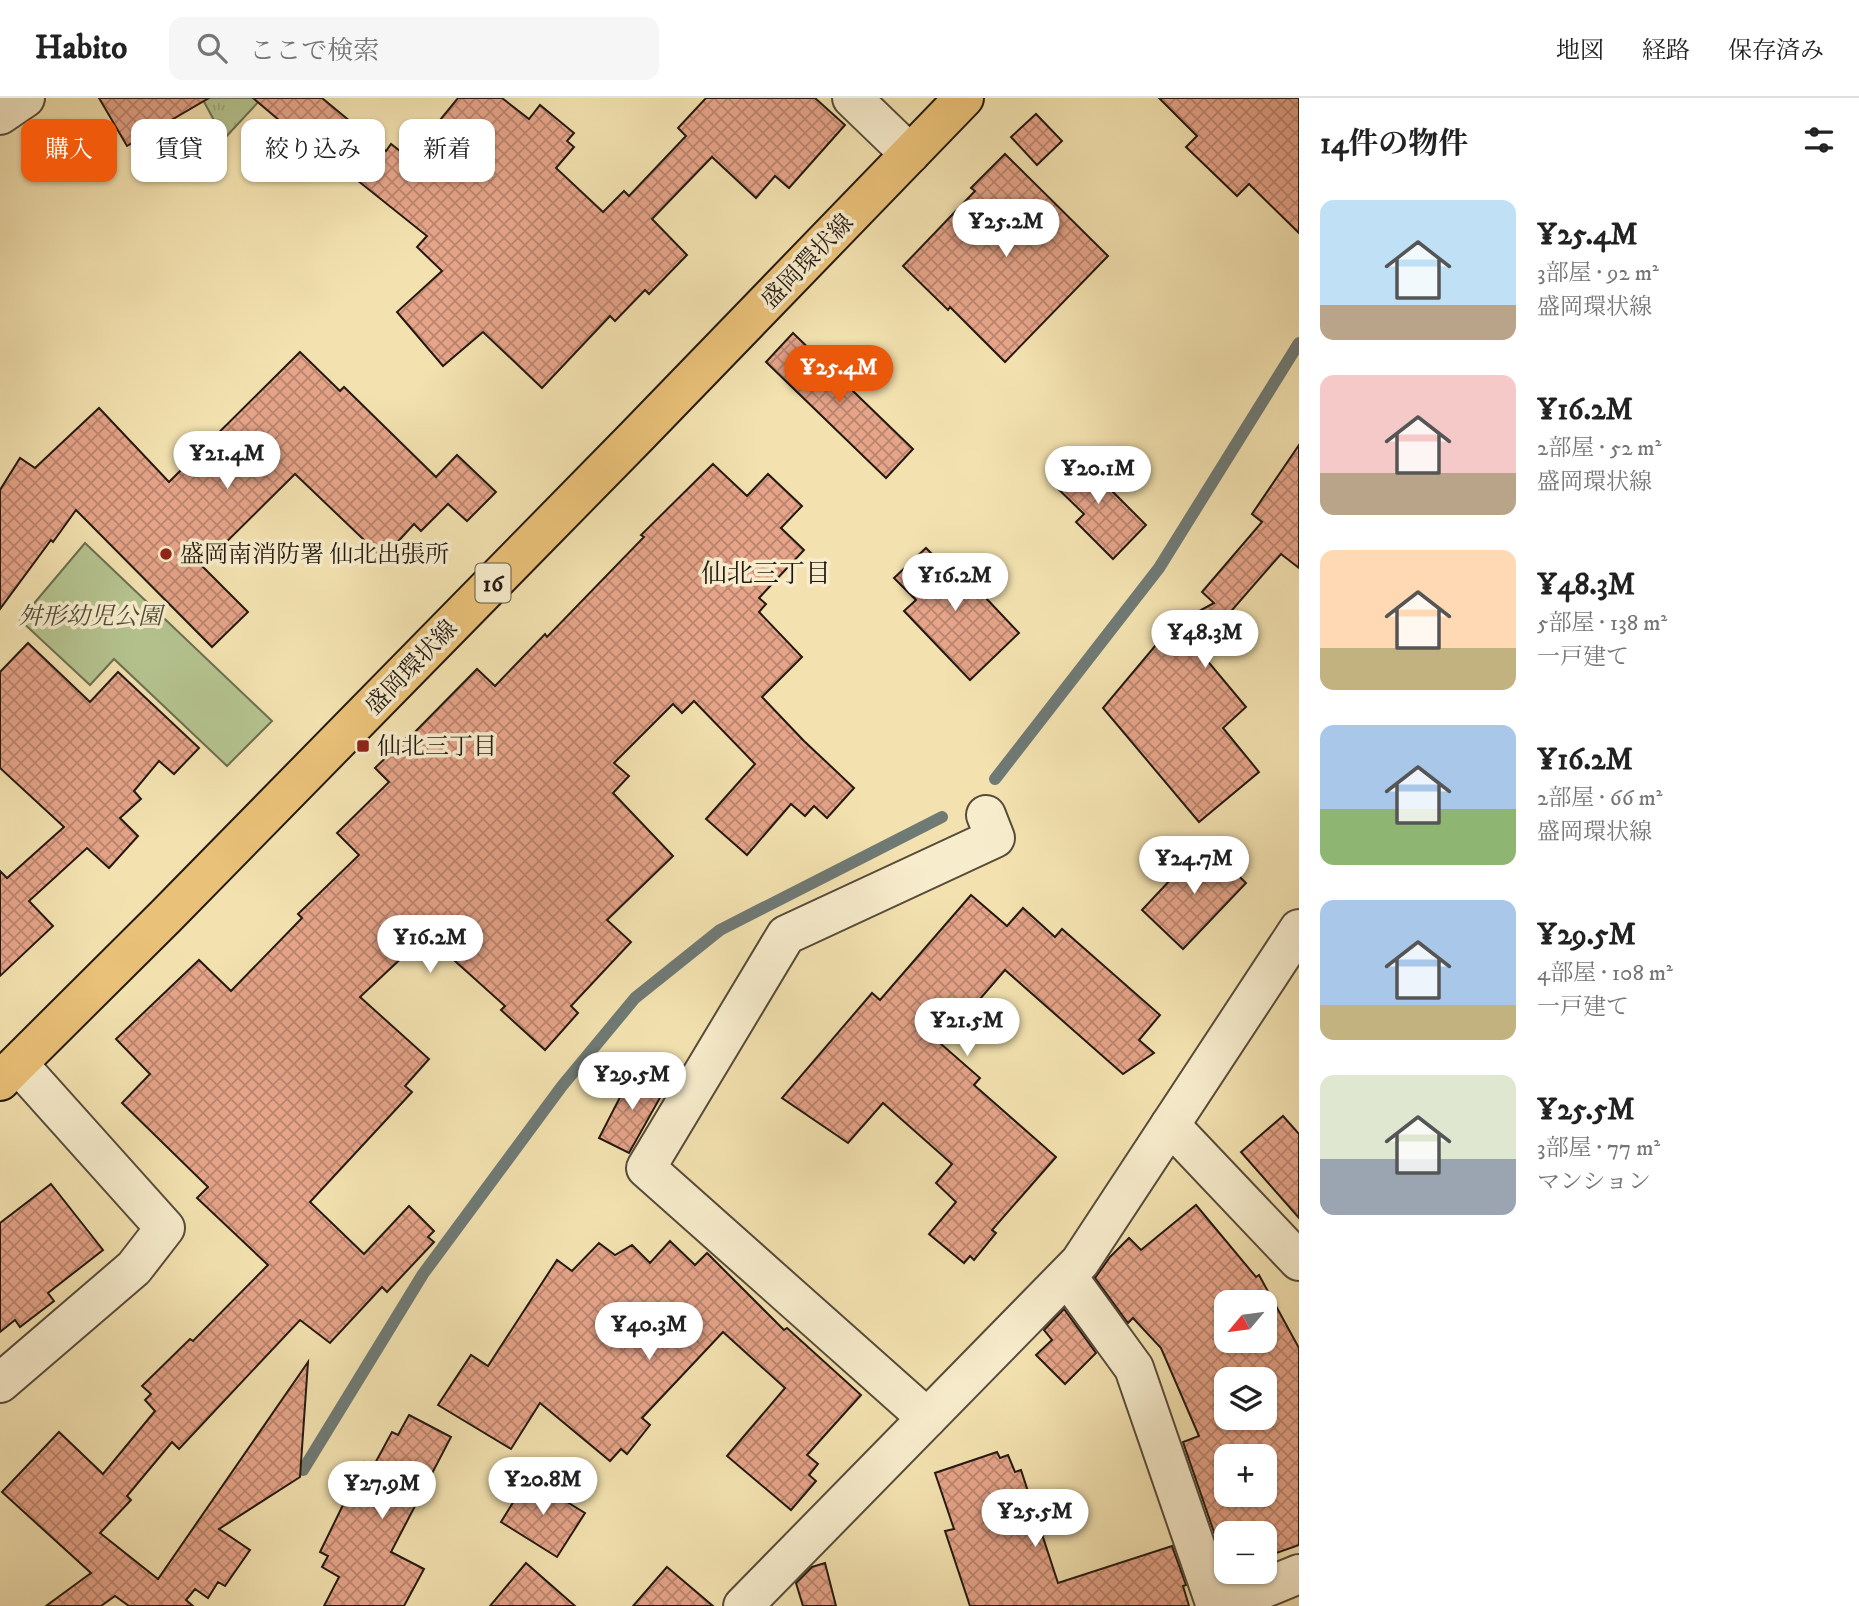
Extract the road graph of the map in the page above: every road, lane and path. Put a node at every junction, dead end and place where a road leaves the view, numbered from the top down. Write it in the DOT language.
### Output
graph roads {
  1 [pos="25,98"];
  2 [pos="852,98"];
  3 [pos="964,98"];
  4 [pos="0,115"];
  5 [pos="910,154"];
  6 [pos="986,815"];
  7 [pos="1299,929"];
  8 [pos="9,1072"];
  9 [pos="1170,1125"];
  10 [pos="1299,1261"];
  11 [pos="1067,1276"];
  12 [pos="0,1383"];
  13 [pos="927,1418"];
  14 [pos="1299,1574"];
  15 [pos="743,1606"];
  16 [pos="1219,1606"];
  1 -- 4 [label="street"];
  2 -- 5 [label="street"];
  3 -- 5 [label="main road, 盛岡環状線 / 16"];
  5 -- 8 [label="main road, 盛岡環状線 / 16"];
  6 -- 13 [label="street"];
  7 -- 9 [label="street"];
  8 -- 12 [label="street"];
  9 -- 10 [label="street"];
  9 -- 11 [label="street"];
  11 -- 13 [label="street"];
  11 -- 16 [label="street"];
  13 -- 15 [label="street"];
  14 -- 16 [label="street"];
}
